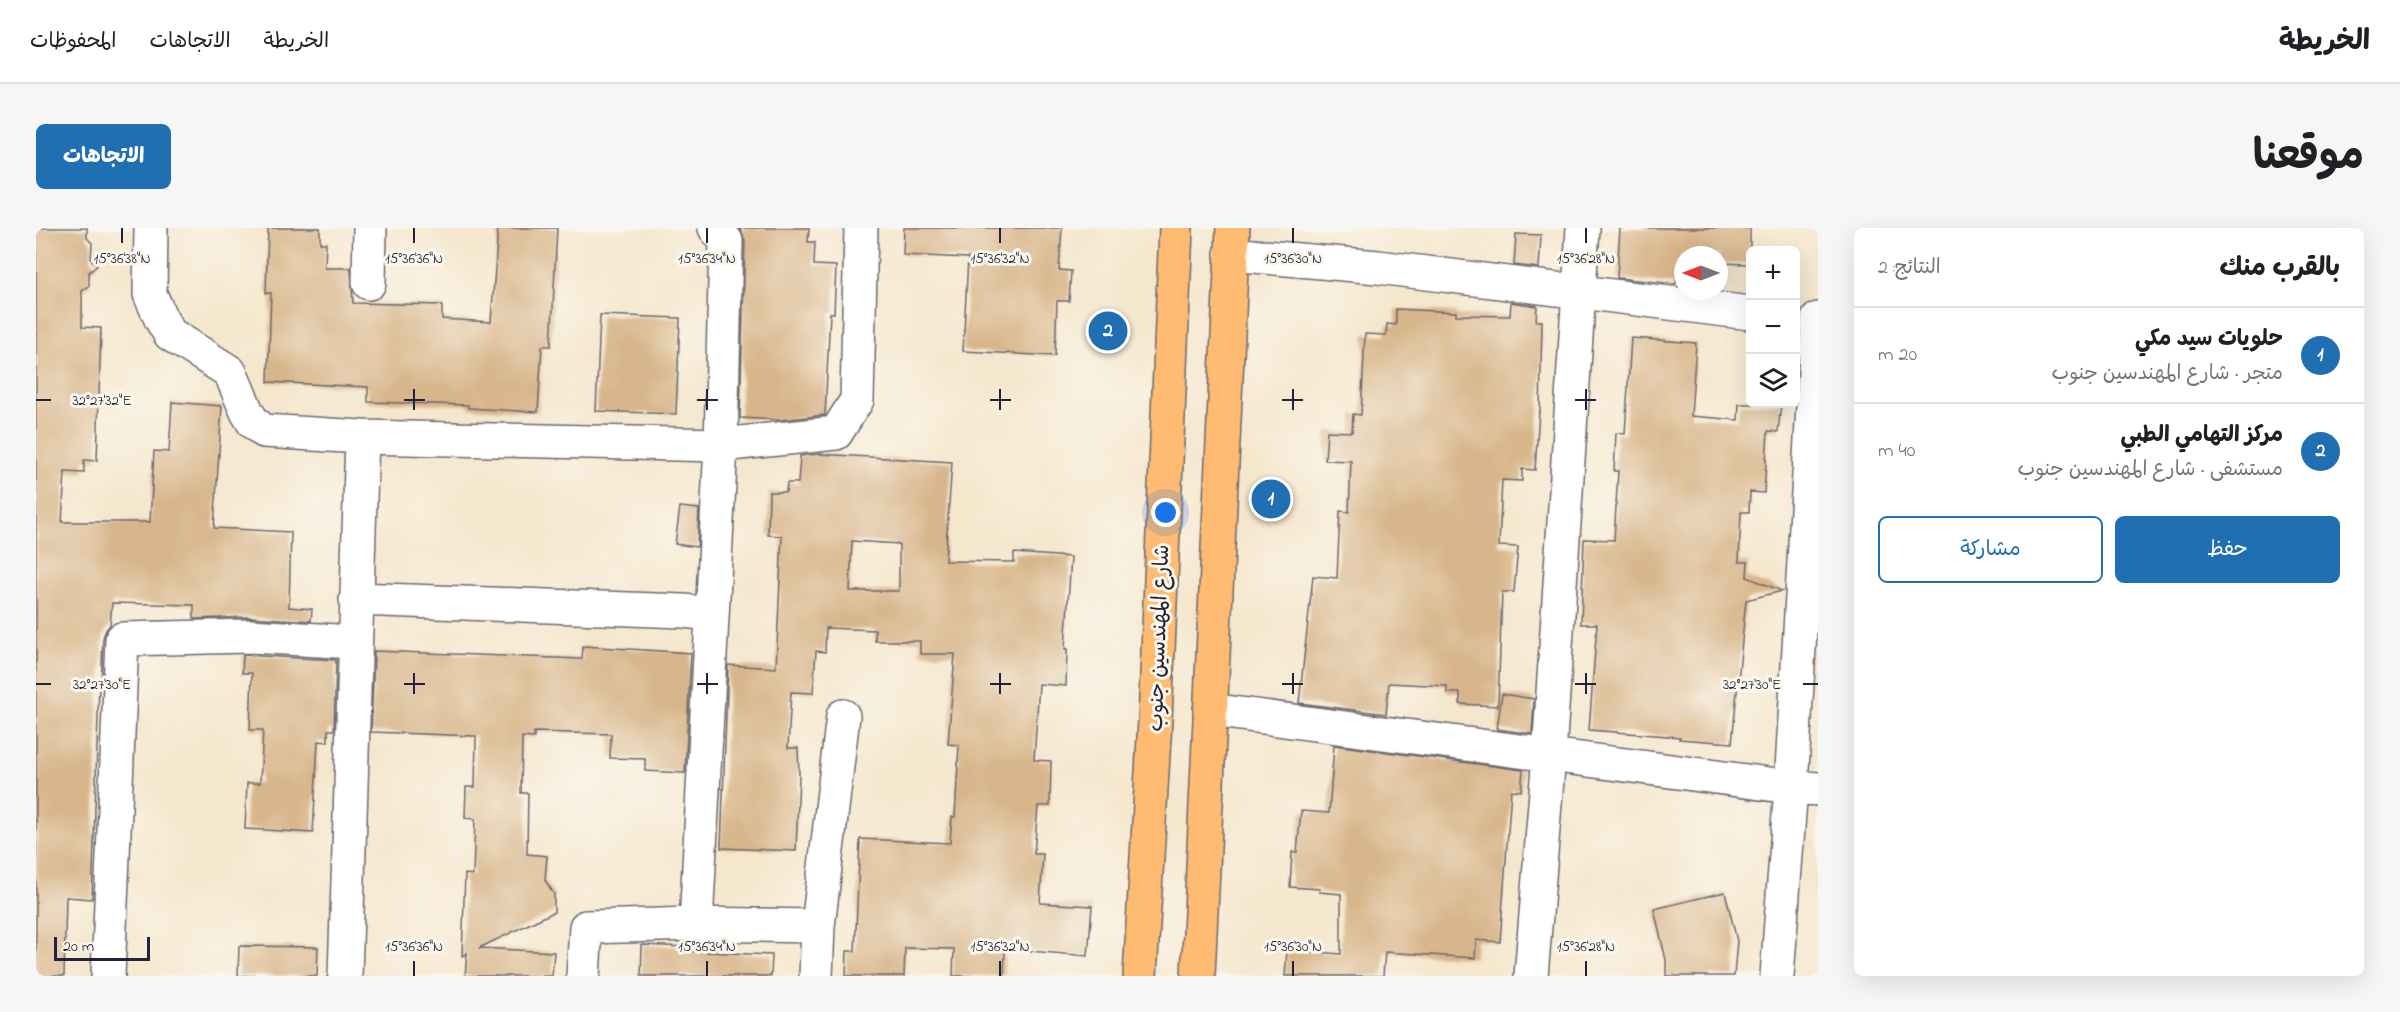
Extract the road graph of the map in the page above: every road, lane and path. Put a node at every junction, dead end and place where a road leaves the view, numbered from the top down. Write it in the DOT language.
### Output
graph roads {
  1 [pos="151,228"];
  2 [pos="370,228"];
  3 [pos="715,228"];
  4 [pos="861,228"];
  5 [pos="1176,228"];
  6 [pos="1583,228"];
  7 [pos="1232,241"];
  8 [pos="369,283"];
  9 [pos="1580,293"];
  10 [pos="1746,313"];
  11 [pos="1800,318"];
  12 [pos="1818,320"];
  13 [pos="362,437"];
  14 [pos="721,445"];
  15 [pos="356,599"];
  16 [pos="712,614"];
  17 [pos="354,642"];
  18 [pos="1210,711"];
  19 [pos="843,716"];
  20 [pos="1549,755"];
  21 [pos="1804,788"];
  22 [pos="696,924"];
  23 [pos="818,926"];
  24 [pos="108,976"];
  25 [pos="345,976"];
  26 [pos="583,976"];
  27 [pos="816,976"];
  28 [pos="1140,976"];
  29 [pos="1198,976"];
  30 [pos="1531,976"];
  31 [pos="1777,976"];
  1 -- 13 [label="street"];
  2 -- 8 [label="street"];
  3 -- 14 [label="street"];
  4 -- 14 [label="street"];
  5 -- 28 [label="highway, شارع المهندسين جنوب"];
  6 -- 9 [label="street"];
  7 -- 9 [label="street"];
  7 -- 18 [label="highway"];
  9 -- 10 [label="street"];
  9 -- 20 [label="street"];
  11 -- 12 [label="street"];
  12 -- 21 [label="street"];
  13 -- 14 [label="street"];
  13 -- 15 [label="street"];
  14 -- 16 [label="street"];
  15 -- 16 [label="street"];
  15 -- 17 [label="street"];
  16 -- 22 [label="street"];
  17 -- 24 [label="street"];
  17 -- 25 [label="street"];
  18 -- 20 [label="street"];
  18 -- 29 [label="highway"];
  19 -- 23 [label="street"];
  20 -- 21 [label="street"];
  20 -- 30 [label="street"];
  21 -- 31 [label="street"];
  22 -- 23 [label="street"];
  22 -- 26 [label="street"];
  23 -- 27 [label="street"];
}
